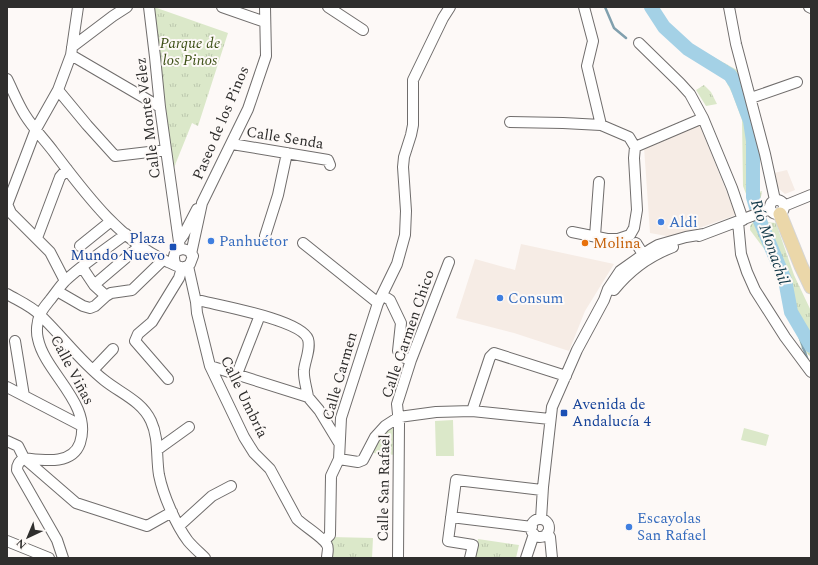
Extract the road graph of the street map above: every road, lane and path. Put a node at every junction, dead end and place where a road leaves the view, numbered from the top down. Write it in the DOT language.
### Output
graph roads {
  1 [pos="78,7"];
  2 [pos="127,7"];
  3 [pos="149,7"];
  4 [pos="222,7"];
  5 [pos="265,7"];
  6 [pos="328,7"];
  7 [pos="450,7"];
  8 [pos="584,7"];
  9 [pos="728,7"];
  10 [pos="265,22"];
  11 [pos="74,28"];
  12 [pos="364,30"];
  13 [pos="86,36"];
  14 [pos="638,43"];
  15 [pos="71,51"];
  16 [pos="7,80"];
  17 [pos="797,82"];
  18 [pos="58,90"];
  19 [pos="751,98"];
  20 [pos="160,107"];
  21 [pos="703,118"];
  22 [pos="510,122"];
  23 [pos="601,125"];
  24 [pos="36,129"];
  25 [pos="232,144"];
  26 [pos="635,146"];
  27 [pos="166,150"];
  28 [pos="287,153"];
  29 [pos="330,165"];
  30 [pos="67,169"];
  31 [pos="599,182"];
  32 [pos="811,195"];
  33 [pos="202,203"];
  34 [pos="7,205"];
  35 [pos="774,211"];
  36 [pos="743,220"];
  37 [pos="111,221"];
  38 [pos="572,232"];
  39 [pos="126,234"];
  40 [pos="265,236"];
  41 [pos="595,236"];
  42 [pos="37,238"];
  43 [pos="633,239"];
  44 [pos="303,243"];
  45 [pos="141,245"];
  46 [pos="180,245"];
  47 [pos="80,246"];
  48 [pos="660,248"];
  49 [pos="644,253"];
  50 [pos="192,254"];
  51 [pos="449,262"];
  52 [pos="177,263"];
  53 [pos="628,264"];
  54 [pos="82,267"];
  55 [pos="626,276"];
  56 [pos="65,281"];
  57 [pos="94,285"];
  58 [pos="811,287"];
  59 [pos="57,291"];
  60 [pos="7,294"];
  61 [pos="106,296"];
  62 [pos="380,299"];
  63 [pos="604,300"];
  64 [pos="196,302"];
  65 [pos="40,315"];
  66 [pos="260,315"];
  67 [pos="15,341"];
  68 [pos="113,349"];
  69 [pos="412,360"];
  70 [pos="210,366"];
  71 [pos="93,370"];
  72 [pos="811,372"];
  73 [pos="237,374"];
  74 [pos="566,376"];
  75 [pos="168,378"];
  76 [pos="7,387"];
  77 [pos="24,396"];
  78 [pos="308,397"];
  79 [pos="472,411"];
  80 [pos="399,417"];
  81 [pos="550,419"];
  82 [pos="82,426"];
  83 [pos="189,427"];
  84 [pos="7,441"];
  85 [pos="339,443"];
  86 [pos="157,450"];
  87 [pos="24,458"];
  88 [pos="339,459"];
  89 [pos="231,486"];
  90 [pos="542,490"];
  91 [pos="172,512"];
  92 [pos="451,517"];
  93 [pos="541,519"];
  94 [pos="179,526"];
  95 [pos="532,530"];
  96 [pos="547,533"];
  97 [pos="7,541"];
  98 [pos="324,541"];
  99 [pos="49,558"];
  100 [pos="63,558"];
  101 [pos="205,558"];
  102 [pos="327,558"];
  103 [pos="398,558"];
  104 [pos="470,558"];
  105 [pos="526,558"];
  106 [pos="552,558"];
  1 -- 11 [label="street"];
  2 -- 13 [label="street"];
  3 -- 20 [label="street, Calle Monte Vélez"];
  4 -- 10 [label="street"];
  5 -- 10 [label="street, Paseo de los Pinos"];
  6 -- 12 [label="street"];
  7 -- 62 [label="street, Calle Carmen"];
  8 -- 23 [label="street"];
  9 -- 19 [label="street"];
  10 -- 25 [label="street, Paseo de los Pinos"];
  11 -- 13 [label="street"];
  11 -- 15 [label="street"];
  13 -- 15 [label="street"];
  14 -- 21 [label="street"];
  15 -- 18 [label="street"];
  15 -- 20 [label="street"];
  16 -- 24 [label="street"];
  17 -- 19 [label="street"];
  18 -- 24 [label="street"];
  18 -- 27 [label="street"];
  19 -- 35 [label="street"];
  20 -- 27 [label="street, Calle Monte Vélez"];
  21 -- 26 [label="street"];
  21 -- 36 [label="street"];
  22 -- 23 [label="street"];
  23 -- 26 [label="street"];
  24 -- 30 [label="street"];
  24 -- 34 [label="street"];
  25 -- 28 [label="street, Calle Senda"];
  25 -- 33 [label="street, Paseo de los Pinos"];
  26 -- 43 [label="street"];
  27 -- 46 [label="street, Calle Monte Vélez"];
  28 -- 29 [label="street, Calle Senda"];
  28 -- 40 [label="street"];
  30 -- 37 [label="street"];
  30 -- 42 [label="street"];
  31 -- 41 [label="street"];
  32 -- 35 [label="street"];
  33 -- 46 [label="street, Paseo de los Pinos"];
  33 -- 50 [label="street, Paseo de los Pinos"];
  34 -- 42 [label="street"];
  35 -- 36 [label="street"];
  35 -- 58 [label="main road"];
  36 -- 48 [label="street"];
  36 -- 72 [label="street"];
  37 -- 39 [label="street"];
  37 -- 47 [label="street"];
  38 -- 41 [label="street"];
  39 -- 45 [label="street"];
  39 -- 54 [label="street, Calle Viñas"];
  41 -- 43 [label="street"];
  42 -- 56 [label="street"];
  43 -- 48 [label="street"];
  43 -- 49 [label="street"];
  43 -- 53 [label="street"];
  44 -- 62 [label="street"];
  45 -- 52 [label="street"];
  45 -- 57 [label="street"];
  46 -- 50 [label="street"];
  46 -- 52 [label="street"];
  48 -- 49 [label="street"];
  48 -- 55 [label="street"];
  49 -- 53 [label="street"];
  49 -- 55 [label="street"];
  50 -- 52 [label="street"];
  51 -- 69 [label="street, Calle Carmen Chico"];
  52 -- 61 [label="street"];
  52 -- 64 [label="street, Calle Umbría"];
  52 -- 75 [label="street"];
  53 -- 63 [label="street"];
  54 -- 56 [label="street, Calle Viñas"];
  54 -- 57 [label="street"];
  55 -- 63 [label="street"];
  56 -- 59 [label="street, Calle Viñas"];
  57 -- 61 [label="street"];
  59 -- 61 [label="street"];
  59 -- 65 [label="street, Calle Viñas"];
  60 -- 65 [label="street"];
  62 -- 69 [label="street"];
  62 -- 85 [label="street, Calle Carmen"];
  63 -- 74 [label="street"];
  64 -- 66 [label="street"];
  64 -- 70 [label="street, Calle Umbría"];
  65 -- 71 [label="street"];
  65 -- 82 [label="street, Calle Viñas"];
  66 -- 73 [label="street"];
  66 -- 78 [label="street"];
  67 -- 77 [label="street"];
  68 -- 71 [label="street"];
  69 -- 80 [label="street, Calle Carmen Chico"];
  70 -- 73 [label="street"];
  70 -- 98 [label="street, Calle Umbría"];
  71 -- 86 [label="street"];
  73 -- 78 [label="street"];
  74 -- 79 [label="street"];
  74 -- 81 [label="street"];
  76 -- 77 [label="street"];
  77 -- 82 [label="street"];
  78 -- 85 [label="street"];
  79 -- 80 [label="street"];
  79 -- 81 [label="street"];
  80 -- 88 [label="street"];
  80 -- 103 [label="street, Calle San Rafael"];
  81 -- 90 [label="street"];
  82 -- 87 [label="street, Calle Viñas"];
  83 -- 86 [label="street"];
  84 -- 87 [label="street"];
  85 -- 88 [label="street, Calle Carmen"];
  86 -- 91 [label="street"];
  87 -- 91 [label="street"];
  87 -- 100 [label="street"];
  88 -- 98 [label="street, Calle Carmen"];
  89 -- 94 [label="street"];
  90 -- 92 [label="street"];
  90 -- 93 [label="street"];
  91 -- 94 [label="street"];
  92 -- 95 [label="street"];
  92 -- 104 [label="street"];
  93 -- 95 [label="street"];
  93 -- 96 [label="street"];
  94 -- 101 [label="street"];
  95 -- 96 [label="street"];
  95 -- 105 [label="street"];
  96 -- 106 [label="street"];
  97 -- 99 [label="street"];
  98 -- 102 [label="street, Calle Carmen"];
}
